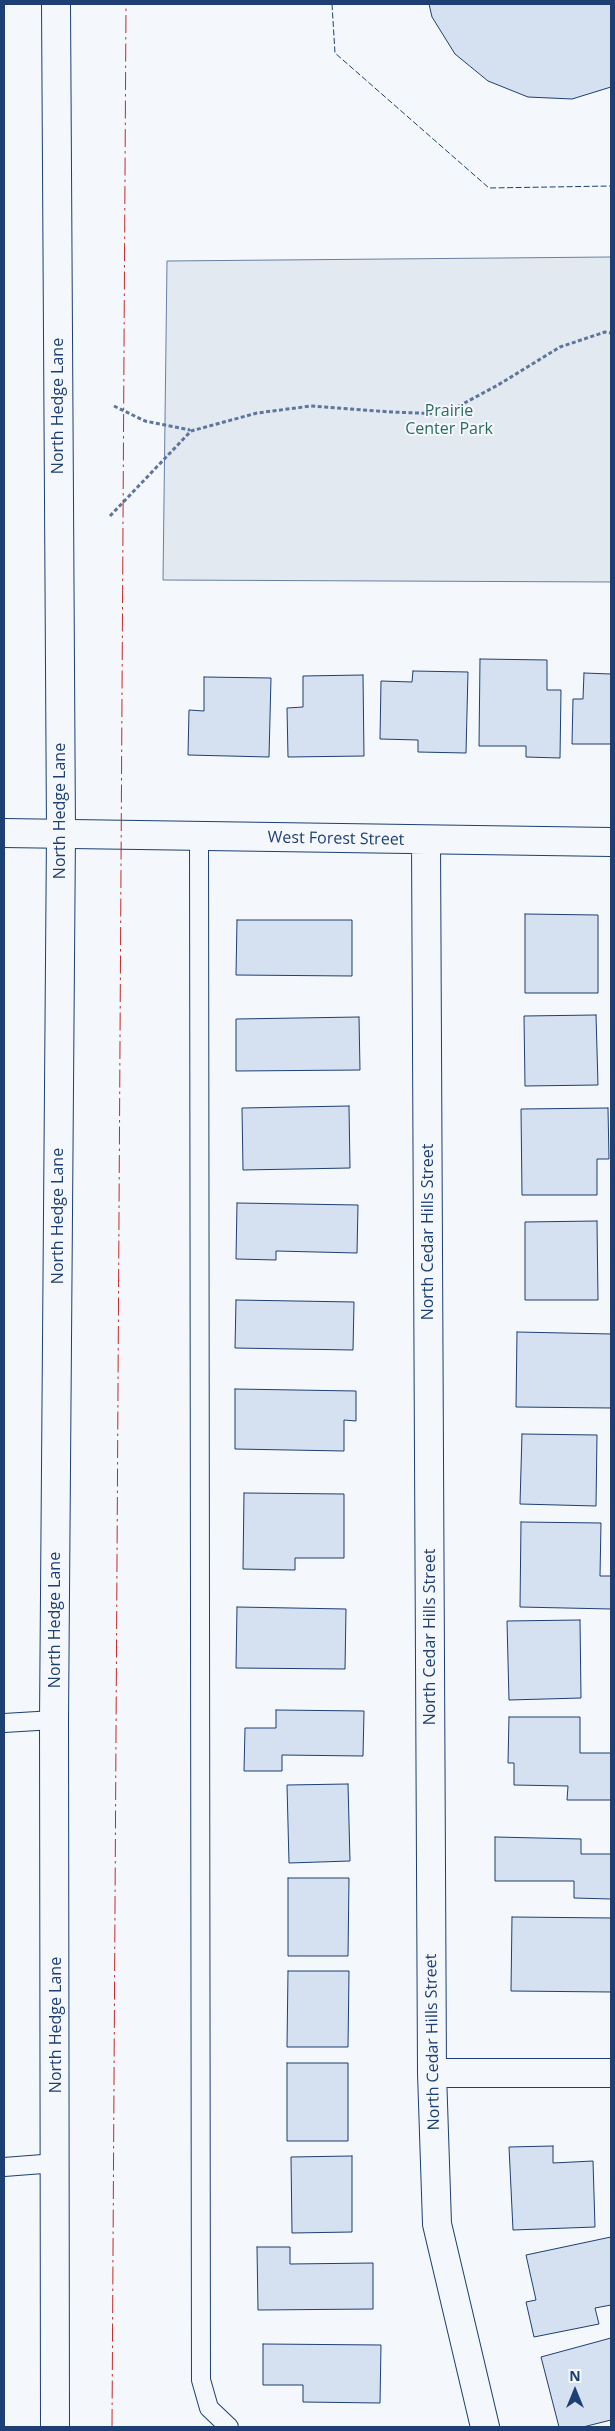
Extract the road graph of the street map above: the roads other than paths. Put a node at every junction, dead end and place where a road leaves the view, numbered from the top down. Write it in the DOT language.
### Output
graph roads {
  1 [pos="56,4"];
  2 [pos="4,833"];
  3 [pos="60,833"];
  4 [pos="199,836"];
  5 [pos="426,841"];
  6 [pos="611,842"];
  7 [pos="54,1720"];
  8 [pos="4,1723"];
  9 [pos="432,2073"];
  10 [pos="611,2073"];
  11 [pos="56,2163"];
  12 [pos="4,2167"];
  13 [pos="55,2427"];
  14 [pos="229,2427"];
  15 [pos="485,2427"];
  1 -- 3 [label="street, North Hedge Lane"];
  2 -- 3 [label="street, West Forest Street"];
  3 -- 4 [label="street, West Forest Street"];
  3 -- 7 [label="street, North Hedge Lane"];
  4 -- 5 [label="street, West Forest Street"];
  4 -- 14 [label="lane"];
  5 -- 6 [label="street, West Forest Street"];
  5 -- 9 [label="street, North Cedar Hills Street"];
  7 -- 8 [label="lane"];
  7 -- 11 [label="street, North Hedge Lane"];
  9 -- 10 [label="street"];
  9 -- 15 [label="street, North Cedar Hills Street"];
  11 -- 12 [label="lane"];
  11 -- 13 [label="street, North Hedge Lane"];
}
